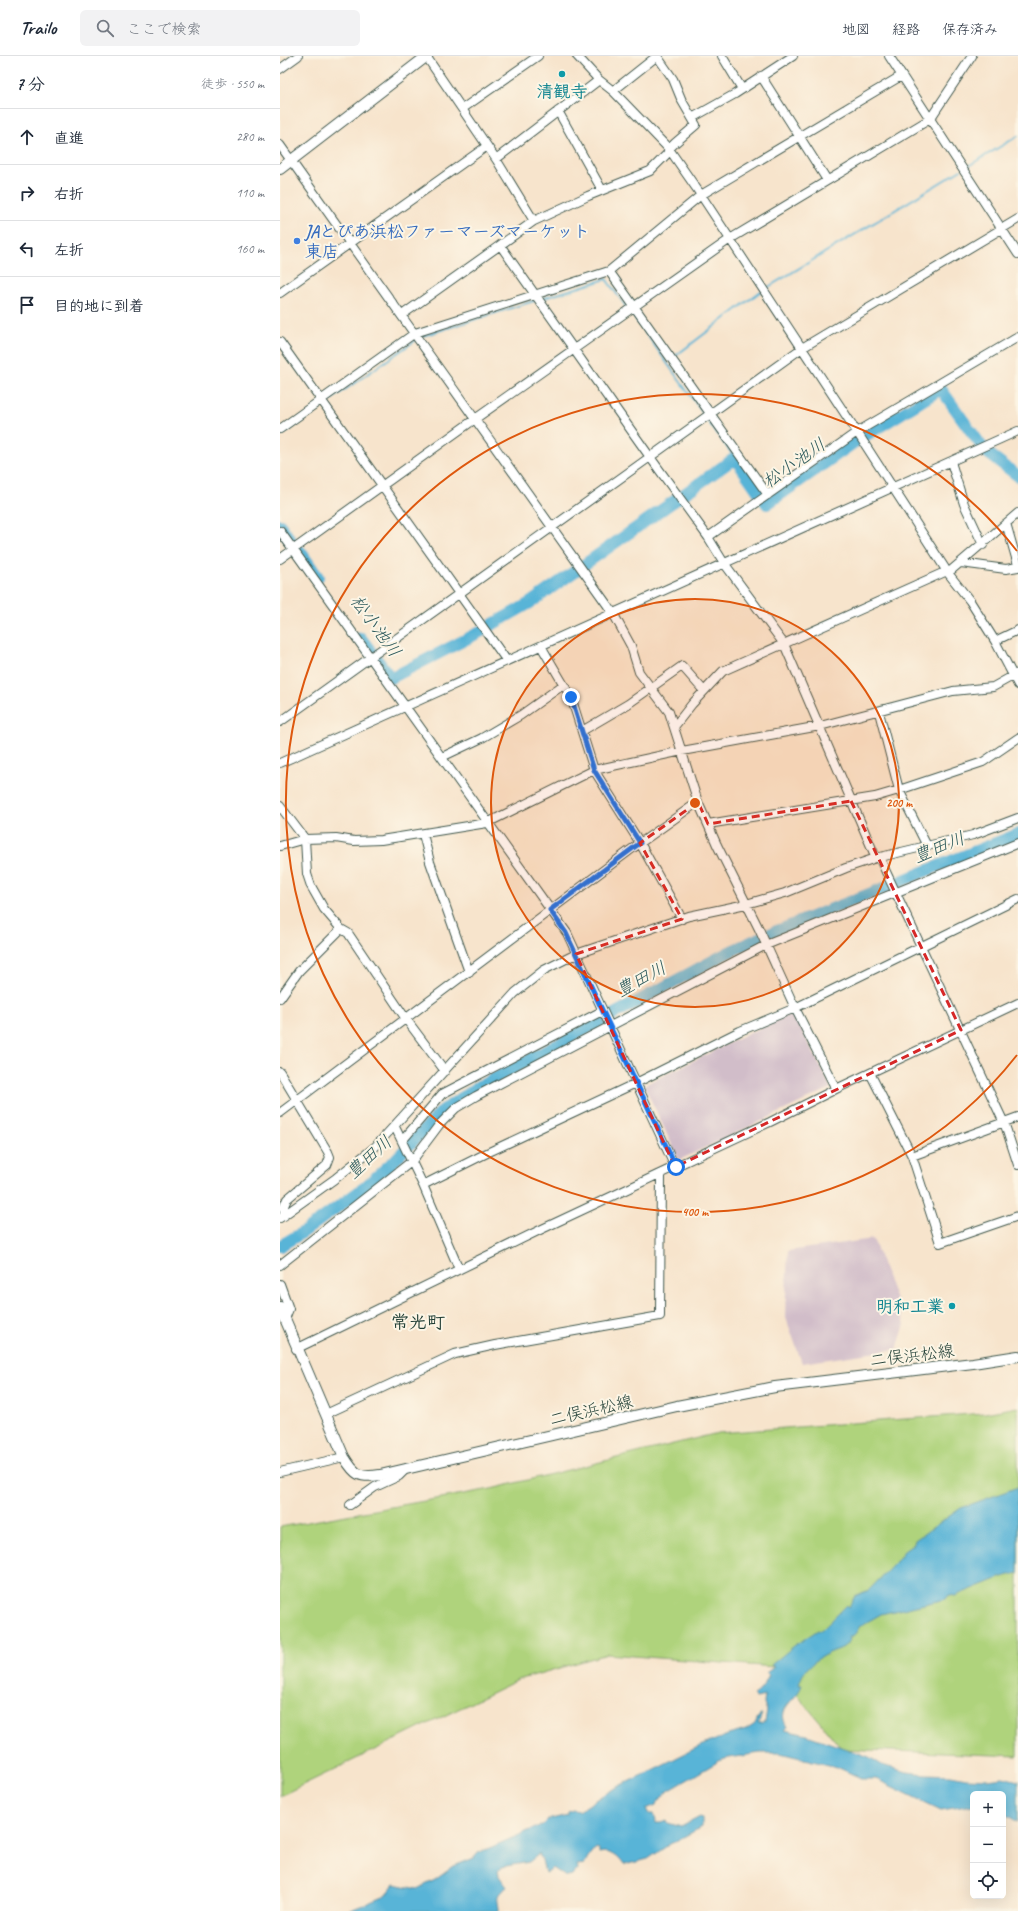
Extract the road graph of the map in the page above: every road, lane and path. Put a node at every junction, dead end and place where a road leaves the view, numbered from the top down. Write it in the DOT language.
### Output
graph roads {
  1 [pos="298,56"];
  2 [pos="426,56"];
  3 [pos="538,56"];
  4 [pos="576,56"];
  5 [pos="657,56"];
  6 [pos="722,56"];
  7 [pos="794,56"];
  8 [pos="889,56"];
  9 [pos="972,56"];
  10 [pos="280,69"];
  11 [pos="761,76"];
  12 [pos="901,76"];
  13 [pos="598,80"];
  14 [pos="742,89"];
  15 [pos="613,92"];
  16 [pos="462,109"];
  17 [pos="558,111"];
  18 [pos="692,118"];
  19 [pos="930,119"];
  20 [pos="800,136"];
  21 [pos="280,145"];
  22 [pos="487,146"];
  23 [pos="669,149"];
  24 [pos="496,159"];
  25 [pos="291,160"];
  26 [pos="280,169"];
  27 [pos="828,180"];
  28 [pos="602,190"];
  29 [pos="701,194"];
  30 [pos="1018,219"];
  31 [pos="534,221"];
  32 [pos="1002,229"];
  33 [pos="730,239"];
  34 [pos="350,242"];
  35 [pos="500,245"];
  36 [pos="1018,254"];
  37 [pos="609,271"];
  38 [pos="280,292"];
  39 [pos="535,295"];
  40 [pos="633,307"];
  41 [pos="402,315"];
  42 [pos="415,334"];
  43 [pos="1018,336"];
  44 [pos="280,342"];
  45 [pos="802,348"];
  46 [pos="574,349"];
  47 [pos="322,400"];
  48 [pos="710,414"];
  49 [pos="475,419"];
  50 [pos="280,429"];
  51 [pos="1018,431"];
  52 [pos="860,435"];
  53 [pos="650,457"];
  54 [pos="951,462"];
  55 [pos="382,486"];
  56 [pos="893,488"];
  57 [pos="768,495"];
  58 [pos="1018,513"];
  59 [pos="1006,523"];
  60 [pos="552,527"];
  61 [pos="280,531"];
  62 [pos="708,538"];
  63 [pos="982,545"];
  64 [pos="294,550"];
  65 [pos="280,559"];
  66 [pos="724,563"];
  67 [pos="961,563"];
  68 [pos="1018,566"];
  69 [pos="948,572"];
  70 [pos="459,594"];
  71 [pos="613,613"];
  72 [pos="1018,630"];
  73 [pos="995,641"];
  74 [pos="784,644"];
  75 [pos="541,646"];
  76 [pos="370,657"];
  77 [pos="507,661"];
  78 [pos="1015,674"];
  79 [pos="563,685"];
  80 [pos="1018,685"];
  81 [pos="651,689"];
  82 [pos="704,691"];
  83 [pos="406,707"];
  84 [pos="879,712"];
  85 [pos="280,722"];
  86 [pos="820,726"];
  87 [pos="674,727"];
  88 [pos="582,730"];
  89 [pos="1018,738"];
  90 [pos="682,751"];
  91 [pos="442,757"];
  92 [pos="280,763"];
  93 [pos="594,770"];
  94 [pos="900,790"];
  95 [pos="851,801"];
  96 [pos="698,802"];
  97 [pos="280,806"];
  98 [pos="1018,818"];
  99 [pos="487,823"];
  100 [pos="708,824"];
  101 [pos="423,834"];
  102 [pos="305,839"];
  103 [pos="640,843"];
  104 [pos="1018,843"];
  105 [pos="280,846"];
  106 [pos="927,846"];
  107 [pos="878,857"];
  108 [pos="896,892"];
  109 [pos="1018,900"];
  110 [pos="746,904"];
  111 [pos="550,910"];
  112 [pos="682,919"];
  113 [pos="341,929"];
  114 [pos="766,944"];
  115 [pos="920,946"];
  116 [pos="576,954"];
  117 [pos="469,972"];
  118 [pos="280,998"];
  119 [pos="1018,1003"];
  120 [pos="794,1008"];
  121 [pos="603,1013"];
  122 [pos="406,1019"];
  123 [pos="609,1026"];
  124 [pos="961,1030"];
  125 [pos="445,1071"];
  126 [pos="280,1072"];
  127 [pos="870,1073"];
  128 [pos="636,1083"];
  129 [pos="836,1089"];
  130 [pos="297,1100"];
  131 [pos="280,1113"];
  132 [pos="1018,1116"];
  133 [pos="1003,1122"];
  134 [pos="394,1127"];
  135 [pos="402,1142"];
  136 [pos="912,1156"];
  137 [pos="411,1159"];
  138 [pos="1018,1165"];
  139 [pos="676,1167"];
  140 [pos="661,1174"];
  141 [pos="422,1185"];
  142 [pos="1018,1216"];
  143 [pos="282,1217"];
  144 [pos="280,1264"];
  145 [pos="459,1269"];
  146 [pos="280,1284"];
  147 [pos="280,1307"];
  148 [pos="285,1319"];
  149 [pos="296,1349"];
  150 [pos="1018,1356"];
  151 [pos="326,1414"];
  152 [pos="344,1458"];
  153 [pos="408,1468"];
  154 [pos="280,1472"];
  155 [pos="350,1505"];
  1 -- 10 [label="street"];
  2 -- 16 [label="street"];
  2 -- 25 [label="main road"];
  3 -- 16 [label="street"];
  4 -- 13 [label="street"];
  5 -- 15 [label="street"];
  5 -- 18 [label="street"];
  6 -- 14 [label="street"];
  7 -- 11 [label="street"];
  8 -- 12 [label="street"];
  9 -- 19 [label="street"];
  11 -- 14 [label="street"];
  11 -- 20 [label="street"];
  12 -- 19 [label="street"];
  12 -- 20 [label="street"];
  13 -- 15 [label="street"];
  13 -- 17 [label="street"];
  14 -- 18 [label="street"];
  15 -- 23 [label="street"];
  16 -- 22 [label="street"];
  17 -- 24 [label="street"];
  17 -- 28 [label="street"];
  18 -- 23 [label="street"];
  19 -- 27 [label="street"];
  19 -- 32 [label="street"];
  20 -- 27 [label="street"];
  20 -- 29 [label="street"];
  21 -- 25 [label="street"];
  22 -- 24 [label="street"];
  22 -- 34 [label="street"];
  23 -- 28 [label="street"];
  23 -- 29 [label="street"];
  24 -- 31 [label="street"];
  25 -- 26 [label="main road"];
  25 -- 34 [label="street"];
  27 -- 33 [label="street"];
  28 -- 31 [label="street"];
  29 -- 33 [label="street"];
  29 -- 37 [label="street"];
  30 -- 32 [label="street"];
  31 -- 35 [label="street"];
  32 -- 36 [label="street"];
  32 -- 45 [label="street"];
  33 -- 40 [label="street"];
  33 -- 45 [label="street"];
  34 -- 38 [label="street"];
  34 -- 41 [label="street"];
  35 -- 39 [label="street"];
  35 -- 41 [label="street"];
  37 -- 39 [label="street"];
  37 -- 40 [label="street"];
  39 -- 42 [label="street"];
  39 -- 46 [label="street"];
  40 -- 46 [label="street"];
  40 -- 48 [label="street"];
  41 -- 42 [label="street"];
  42 -- 47 [label="street"];
  42 -- 49 [label="street"];
  43 -- 52 [label="street"];
  44 -- 47 [label="street"];
  45 -- 48 [label="street"];
  45 -- 52 [label="street"];
  46 -- 49 [label="street"];
  46 -- 53 [label="street"];
  47 -- 50 [label="street"];
  47 -- 55 [label="street"];
  48 -- 53 [label="street"];
  48 -- 57 [label="street"];
  49 -- 55 [label="street"];
  49 -- 60 [label="street"];
  51 -- 54 [label="street"];
  52 -- 56 [label="street"];
  52 -- 57 [label="street"];
  53 -- 60 [label="street"];
  53 -- 62 [label="street"];
  54 -- 56 [label="street"];
  54 -- 63 [label="street"];
  55 -- 64 [label="street"];
  55 -- 70 [label="street"];
  56 -- 66 [label="street"];
  56 -- 69 [label="street"];
  57 -- 62 [label="street"];
  58 -- 59 [label="street"];
  59 -- 63 [label="street"];
  59 -- 68 [label="street"];
  60 -- 70 [label="street"];
  60 -- 71 [label="street"];
  61 -- 64 [label="street"];
  62 -- 66 [label="street"];
  63 -- 67 [label="street"];
  64 -- 65 [label="street"];
  64 -- 76 [label="street"];
  66 -- 71 [label="street"];
  66 -- 74 [label="street"];
  67 -- 68 [label="street"];
  67 -- 69 [label="street"];
  69 -- 73 [label="street"];
  69 -- 74 [label="street"];
  70 -- 76 [label="street"];
  70 -- 77 [label="street"];
  71 -- 75 [label="street"];
  71 -- 81 [label="street"];
  72 -- 73 [label="street"];
  73 -- 78 [label="street"];
  74 -- 82 [label="street"];
  74 -- 86 [label="street"];
  75 -- 77 [label="street"];
  75 -- 79 [label="street"];
  76 -- 83 [label="street"];
  76 -- 85 [label="street"];
  77 -- 83 [label="street"];
  78 -- 80 [label="street"];
  78 -- 84 [label="street"];
  79 -- 88 [label="street"];
  79 -- 91 [label="street"];
  81 -- 82 [label="street"];
  81 -- 87 [label="street"];
  81 -- 88 [label="street"];
  82 -- 87 [label="street"];
  83 -- 91 [label="street"];
  83 -- 92 [label="street"];
  84 -- 86 [label="street"];
  84 -- 94 [label="street"];
  86 -- 90 [label="street"];
  86 -- 95 [label="street"];
  87 -- 90 [label="street"];
  88 -- 93 [label="street"];
  89 -- 94 [label="street"];
  90 -- 93 [label="street"];
  90 -- 96 [label="street"];
  91 -- 99 [label="street"];
  93 -- 99 [label="street"];
  93 -- 103 [label="street"];
  94 -- 95 [label="street"];
  94 -- 106 [label="street"];
  95 -- 100 [label="street"];
  95 -- 107 [label="street"];
  96 -- 100 [label="street"];
  96 -- 103 [label="street"];
  97 -- 102 [label="street"];
  98 -- 106 [label="street"];
  99 -- 101 [label="street"];
  99 -- 111 [label="street"];
  100 -- 110 [label="street"];
  101 -- 102 [label="street"];
  101 -- 117 [label="street"];
  102 -- 105 [label="street"];
  102 -- 113 [label="street"];
  103 -- 111 [label="street"];
  103 -- 112 [label="street"];
  104 -- 108 [label="street"];
  106 -- 107 [label="street"];
  107 -- 108 [label="street"];
  107 -- 110 [label="street"];
  108 -- 114 [label="street"];
  108 -- 115 [label="street"];
  109 -- 115 [label="street"];
  110 -- 112 [label="street"];
  110 -- 114 [label="street"];
  111 -- 116 [label="street"];
  111 -- 117 [label="street"];
  112 -- 116 [label="street"];
  113 -- 118 [label="street"];
  113 -- 122 [label="street"];
  114 -- 120 [label="street"];
  114 -- 123 [label="street"];
  115 -- 120 [label="street"];
  115 -- 124 [label="street"];
  116 -- 121 [label="street"];
  116 -- 125 [label="street"];
  117 -- 122 [label="street"];
  119 -- 124 [label="street"];
  120 -- 128 [label="street"];
  120 -- 129 [label="street"];
  121 -- 123 [label="street"];
  121 -- 135 [label="street"];
  122 -- 125 [label="street"];
  122 -- 130 [label="street"];
  123 -- 128 [label="street"];
  123 -- 137 [label="street"];
  124 -- 127 [label="street"];
  124 -- 133 [label="street"];
  125 -- 134 [label="street"];
  126 -- 130 [label="street"];
  127 -- 129 [label="street"];
  127 -- 136 [label="street"];
  128 -- 139 [label="street"];
  128 -- 141 [label="street"];
  129 -- 139 [label="street"];
  130 -- 131 [label="street"];
  130 -- 143 [label="street"];
  132 -- 133 [label="street"];
  133 -- 136 [label="street"];
  133 -- 138 [label="street"];
  134 -- 135 [label="street"];
  134 -- 143 [label="street"];
  135 -- 137 [label="street"];
  136 -- 142 [label="street"];
  137 -- 141 [label="street"];
  137 -- 144 [label="street"];
  139 -- 140 [label="street"];
  140 -- 145 [label="street"];
  140 -- 151 [label="street"];
  141 -- 145 [label="street"];
  145 -- 149 [label="street"];
  146 -- 148 [label="street"];
  147 -- 148 [label="main road, 二俣浜松線"];
  148 -- 149 [label="main road, 二俣浜松線"];
  149 -- 151 [label="main road, 二俣浜松線"];
  150 -- 153 [label="main road, 二俣浜松線"];
  151 -- 152 [label="main road, 二俣浜松線"];
  152 -- 153 [label="main road, 二俣浜松線"];
  152 -- 154 [label="street"];
  153 -- 155 [label="street"];
}
